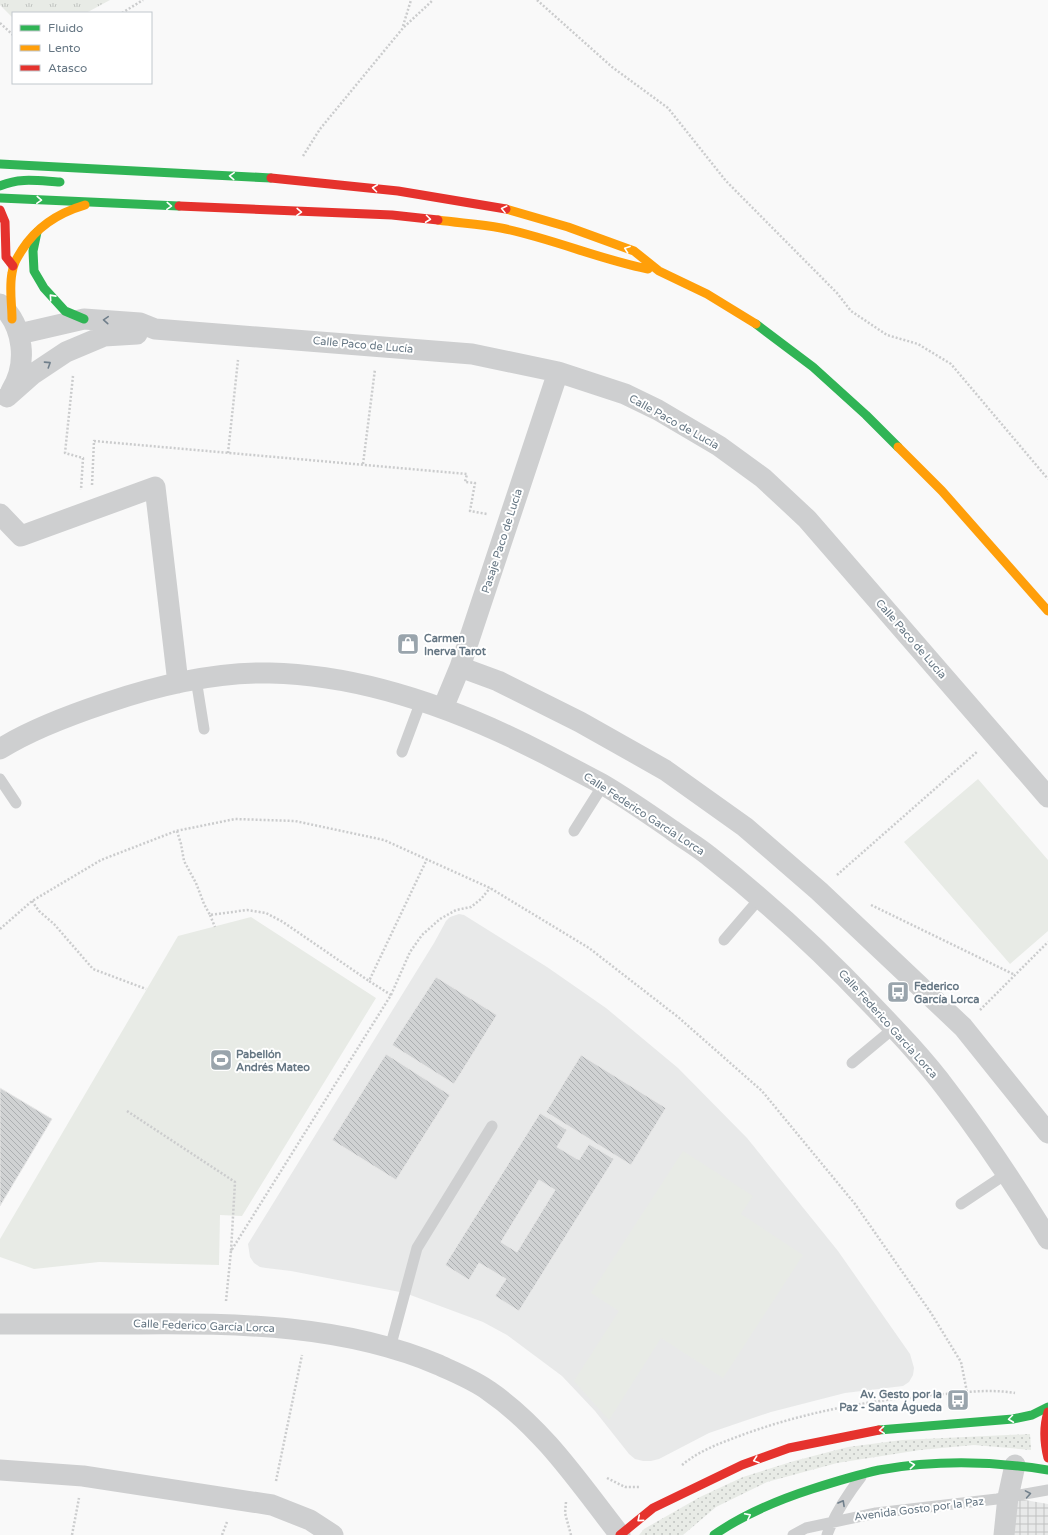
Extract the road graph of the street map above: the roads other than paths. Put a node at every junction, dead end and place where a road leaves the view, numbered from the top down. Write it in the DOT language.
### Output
graph roads {
  1 [pos="0,164"];
  2 [pos="290,179"];
  3 [pos="70,182"];
  4 [pos="224,185"];
  5 [pos="0,186"];
  6 [pos="0,198"];
  7 [pos="96,202"];
  8 [pos="0,210"];
  9 [pos="37,230"];
  10 [pos="13,266"];
  11 [pos="659,271"];
  12 [pos="10,319"];
  13 [pos="84,319"];
  14 [pos="155,329"];
  15 [pos="558,372"];
  16 [pos="3,400"];
  17 [pos="0,514"];
  18 [pos="1048,611"];
  19 [pos="460,667"];
  20 [pos="187,681"];
  21 [pos="421,701"];
  22 [pos="443,708"];
  23 [pos="204,729"];
  24 [pos="0,749"];
  25 [pos="402,752"];
  26 [pos="0,779"];
  27 [pos="603,785"];
  28 [pos="1048,797"];
  29 [pos="16,803"];
  30 [pos="574,831"];
  31 [pos="760,898"];
  32 [pos="724,940"];
  33 [pos="894,1028"];
  34 [pos="852,1062"];
  35 [pos="492,1126"];
  36 [pos="1048,1133"];
  37 [pos="1006,1174"];
  38 [pos="962,1204"];
  39 [pos="1048,1239"];
  40 [pos="0,1324"];
  41 [pos="390,1348"];
  42 [pos="1048,1407"];
  43 [pos="1048,1412"];
  44 [pos="1048,1458"];
  45 [pos="1015,1465"];
  46 [pos="0,1470"];
  47 [pos="1048,1470"];
  48 [pos="864,1474"];
  49 [pos="1048,1490"];
  50 [pos="1008,1497"];
  51 [pos="832,1522"];
  52 [pos="333,1535"];
  53 [pos="620,1535"];
  54 [pos="714,1535"];
  55 [pos="792,1535"];
  56 [pos="827,1535"];
  57 [pos="1004,1535"];
  2 -- 1 [label="main road, one-way"];
  2 -- 4 [label="main road"];
  11 -- 2 [label="main road, one-way"];
  3 -- 5 [label="main road"];
  6 -- 7 [label="main road, one-way"];
  7 -- 9 [label="main road"];
  7 -- 11 [label="main road, one-way"];
  8 -- 10 [label="main road"];
  9 -- 10 [label="main road"];
  13 -- 9 [label="main road, one-way"];
  10 -- 12 [label="main road"];
  11 -- 18 [label="main road"];
  12 -- 13 [label="street, Calle Paco de Lucía"];
  12 -- 16 [label="street"];
  14 -- 13 [label="street, Calle Paco de Lucía, one-way"];
  14 -- 15 [label="street, Calle Paco de Lucía"];
  16 -- 14 [label="street, Calle Paco de Lucía, one-way"];
  15 -- 19 [label="street, Pasaje Paco de Lucía"];
  15 -- 28 [label="street, Calle Paco de Lucía"];
  17 -- 20 [label="street"];
  19 -- 22 [label="street, Pasaje Paco de Lucía"];
  19 -- 36 [label="street"];
  20 -- 21 [label="street, Calle Federico García Lorca"];
  20 -- 23 [label="lane"];
  20 -- 24 [label="street, Calle Federico García Lorca"];
  21 -- 22 [label="street, Calle Federico García Lorca"];
  21 -- 25 [label="lane"];
  22 -- 27 [label="street, Calle Federico García Lorca"];
  26 -- 29 [label="lane"];
  27 -- 30 [label="lane"];
  27 -- 31 [label="street, Calle Federico García Lorca"];
  31 -- 32 [label="lane"];
  31 -- 33 [label="street, Calle Federico García Lorca"];
  33 -- 34 [label="lane"];
  33 -- 37 [label="street, Calle Federico García Lorca"];
  35 -- 41 [label="lane"];
  37 -- 38 [label="lane"];
  37 -- 39 [label="street, Calle Federico García Lorca"];
  40 -- 41 [label="street, Calle Federico García Lorca"];
  41 -- 53 [label="street, Calle Federico García Lorca"];
  42 -- 53 [label="main road, one-way"];
  43 -- 44 [label="main road"];
  45 -- 47 [label="main road"];
  48 -- 45 [label="main road, one-way"];
  45 -- 50 [label="street"];
  46 -- 52 [label="street"];
  51 -- 48 [label="lane, one-way"];
  54 -- 48 [label="main road, one-way"];
  50 -- 49 [label="lane, Avenida Gosto por la Paz, one-way"];
  50 -- 51 [label="lane, Avenida Gosto por la Paz"];
  50 -- 57 [label="street"];
  51 -- 55 [label="lane, Avenida Gosto por la Paz"];
  51 -- 56 [label="lane"];
}
